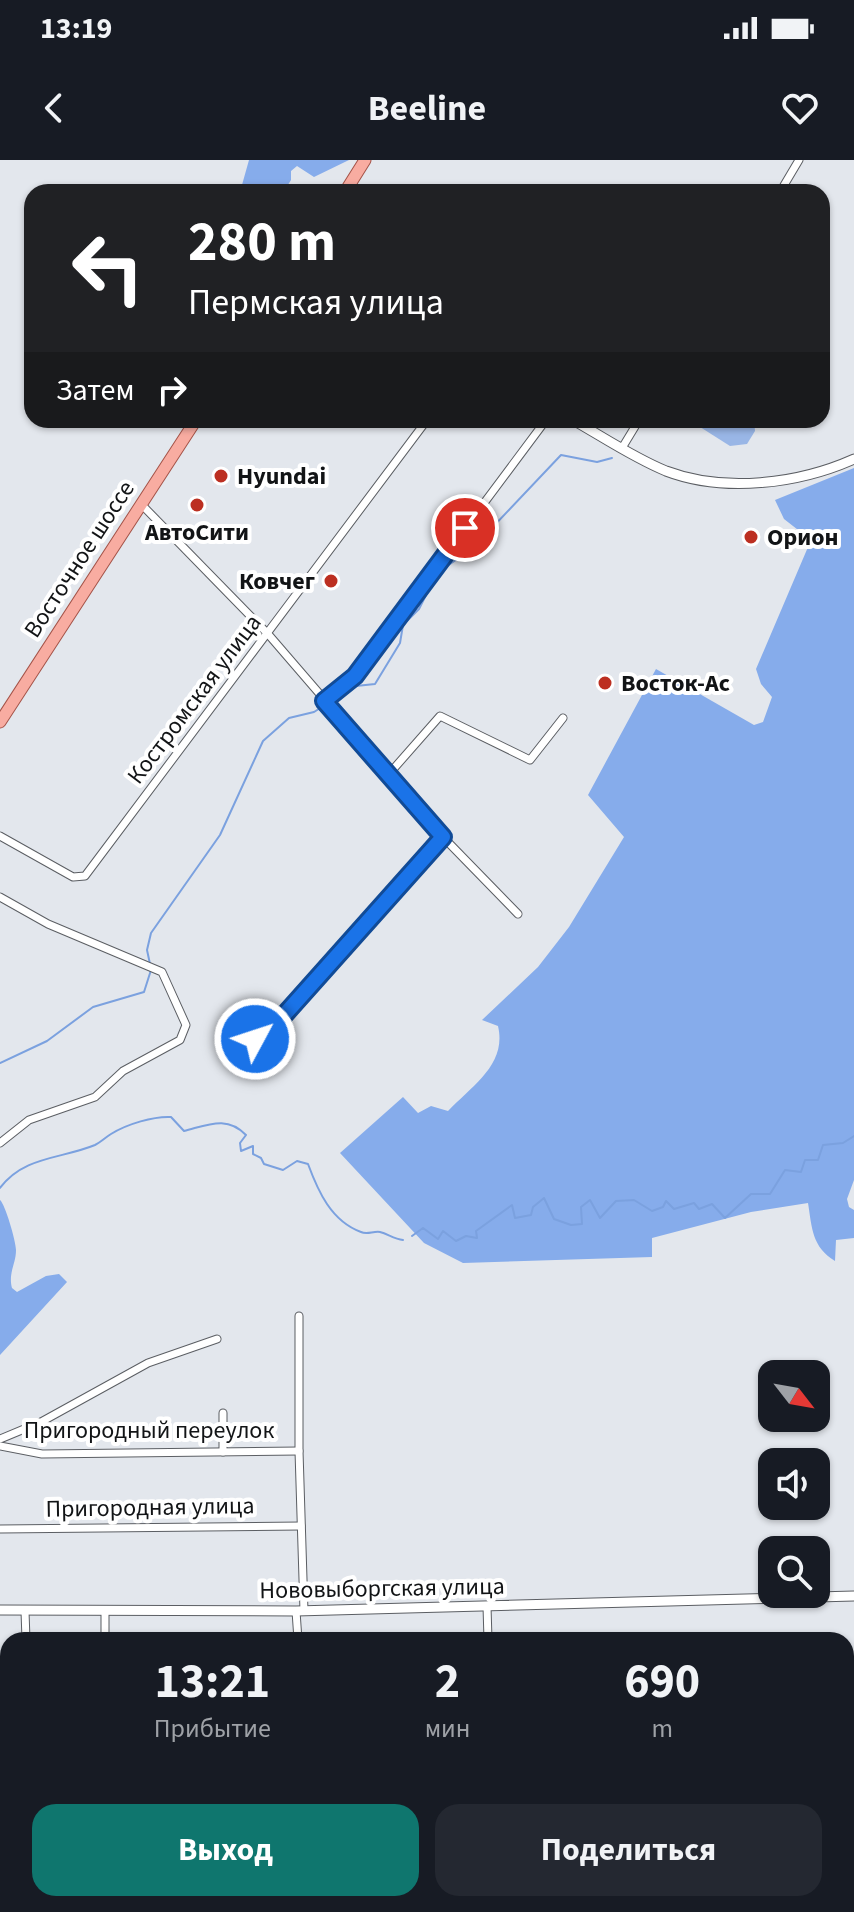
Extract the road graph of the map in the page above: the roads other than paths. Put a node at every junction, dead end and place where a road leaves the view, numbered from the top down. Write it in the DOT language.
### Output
graph roads {
  1 [pos="365,160"];
  2 [pos="799,160"];
  3 [pos="350,184"];
  4 [pos="785,184"];
  5 [pos="191,428"];
  6 [pos="421,428"];
  7 [pos="540,428"];
  8 [pos="587,428"];
  9 [pos="634,428"];
  10 [pos="622,448"];
  11 [pos="854,459"];
  12 [pos="141,504"];
  13 [pos="268,634"];
  14 [pos="324,701"];
  15 [pos="563,718"];
  16 [pos="0,722"];
  17 [pos="389,774"];
  18 [pos="0,836"];
  19 [pos="443,837"];
  20 [pos="0,897"];
  21 [pos="518,914"];
  22 [pos="255,1039"];
  23 [pos="0,1143"];
  24 [pos="299,1316"];
  25 [pos="217,1339"];
  26 [pos="223,1413"];
  27 [pos="0,1439"];
  28 [pos="0,1446"];
  29 [pos="299,1451"];
  30 [pos="223,1452"];
  31 [pos="301,1526"];
  32 [pos="0,1529"];
  33 [pos="854,1596"];
  34 [pos="487,1606"];
  35 [pos="0,1610"];
  36 [pos="105,1610"];
  37 [pos="25,1611"];
  38 [pos="300,1611"];
  39 [pos="26,1632"];
  40 [pos="105,1632"];
  41 [pos="299,1632"];
  42 [pos="488,1632"];
  43 [pos="308,1912"];
  44 [pos="371,1912"];
  1 -- 3 [label="main road"];
  2 -- 4 [label="street"];
  5 -- 12 [label="main road, Восточное шоссе"];
  6 -- 13 [label="street, Костромская улица"];
  7 -- 14 [label="street"];
  8 -- 10 [label="street"];
  9 -- 10 [label="street"];
  10 -- 11 [label="street"];
  12 -- 13 [label="street"];
  12 -- 16 [label="main road, Восточное шоссе"];
  13 -- 14 [label="street"];
  13 -- 18 [label="street, Костромская улица"];
  14 -- 17 [label="street"];
  15 -- 17 [label="street"];
  17 -- 19 [label="street"];
  19 -- 21 [label="street"];
  19 -- 22 [label="street"];
  20 -- 23 [label="street"];
  24 -- 29 [label="street"];
  25 -- 27 [label="street"];
  26 -- 30 [label="street"];
  28 -- 30 [label="street, Пригородный переулок"];
  29 -- 30 [label="street, Пригородный переулок"];
  29 -- 31 [label="street"];
  31 -- 32 [label="street, Пригородная улица"];
  31 -- 38 [label="street"];
  33 -- 34 [label="street, Нововыборгская улица"];
  34 -- 38 [label="street, Нововыборгская улица"];
  34 -- 42 [label="street"];
  35 -- 37 [label="street, Нововыборгская улица"];
  36 -- 37 [label="street, Нововыборгская улица"];
  36 -- 38 [label="street, Нововыборгская улица"];
  36 -- 40 [label="street"];
  37 -- 39 [label="street"];
  38 -- 41 [label="street"];
  43 -- 44 [label="street"];
}
